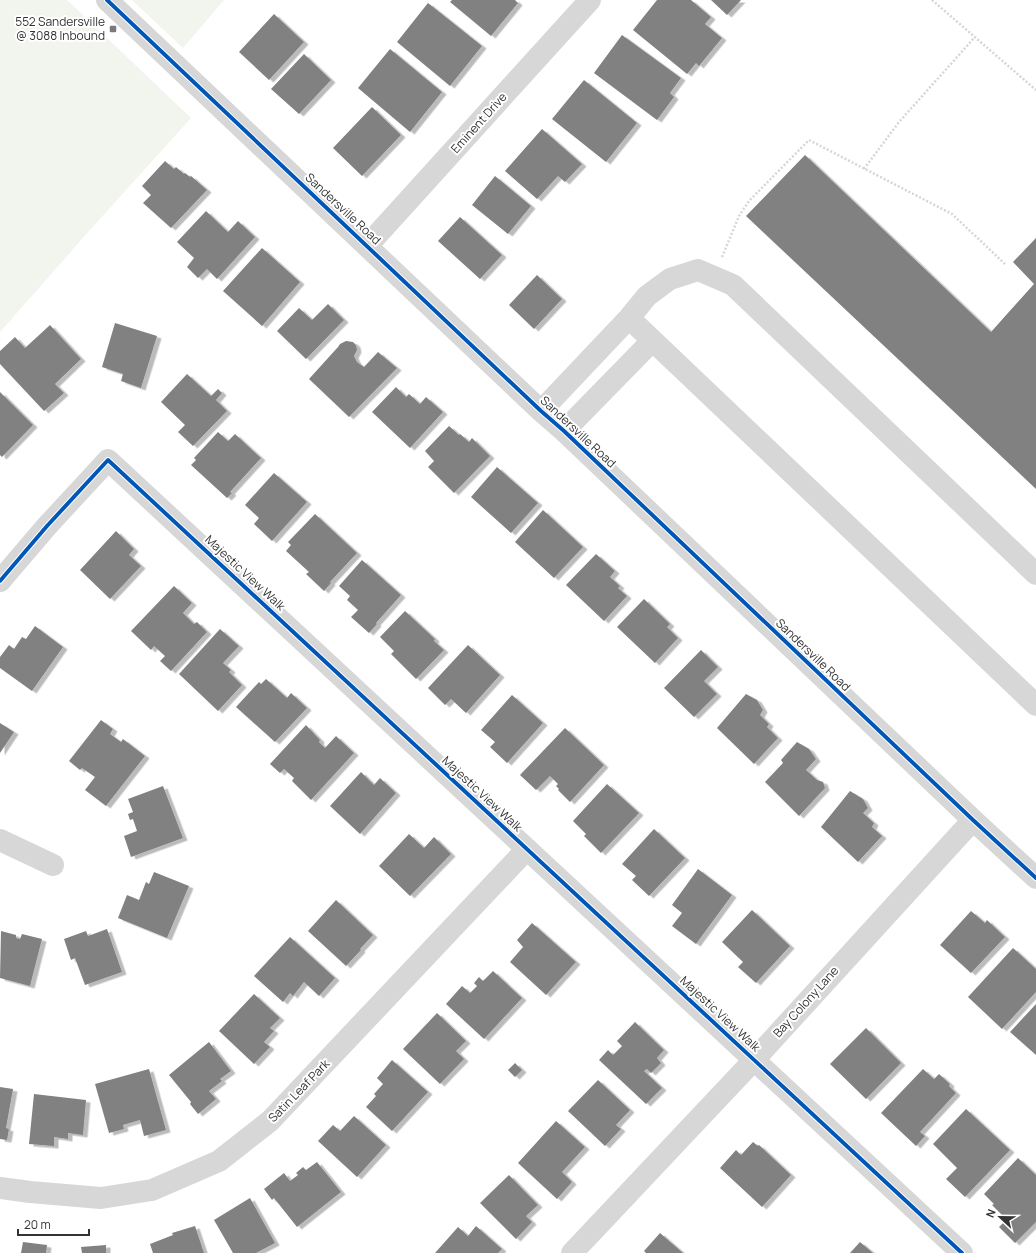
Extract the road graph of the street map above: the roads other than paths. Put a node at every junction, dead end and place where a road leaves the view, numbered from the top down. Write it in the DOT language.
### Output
graph roads {
  1 [pos="107,0"];
  2 [pos="590,0"];
  3 [pos="367,246"];
  4 [pos="629,318"];
  5 [pos="652,341"];
  6 [pos="541,411"];
  7 [pos="564,431"];
  8 [pos="1036,574"];
  9 [pos="0,581"];
  10 [pos="1036,706"];
  11 [pos="973,820"];
  12 [pos="0,840"];
  13 [pos="527,849"];
  14 [pos="53,865"];
  15 [pos="1036,878"];
  16 [pos="754,1060"];
  17 [pos="0,1188"];
  18 [pos="572,1253"];
  19 [pos="962,1253"];
  1 -- 3 [label="street, Sandersville Road"];
  2 -- 3 [label="street, Eminent Drive"];
  3 -- 6 [label="street, Sandersville Road"];
  4 -- 5 [label="street"];
  4 -- 6 [label="street"];
  4 -- 8 [label="street"];
  5 -- 7 [label="street"];
  5 -- 10 [label="street"];
  6 -- 7 [label="street, Sandersville Road"];
  7 -- 11 [label="street, Sandersville Road"];
  9 -- 13 [label="street, Majestic View Walk"];
  11 -- 15 [label="street, Sandersville Road"];
  11 -- 16 [label="street, Bay Colony Lane"];
  12 -- 14 [label="street"];
  13 -- 16 [label="street, Majestic View Walk"];
  13 -- 17 [label="street, Satin Leaf Park"];
  16 -- 18 [label="street, Bay Colony Lane"];
  16 -- 19 [label="street, Majestic View Walk"];
}
